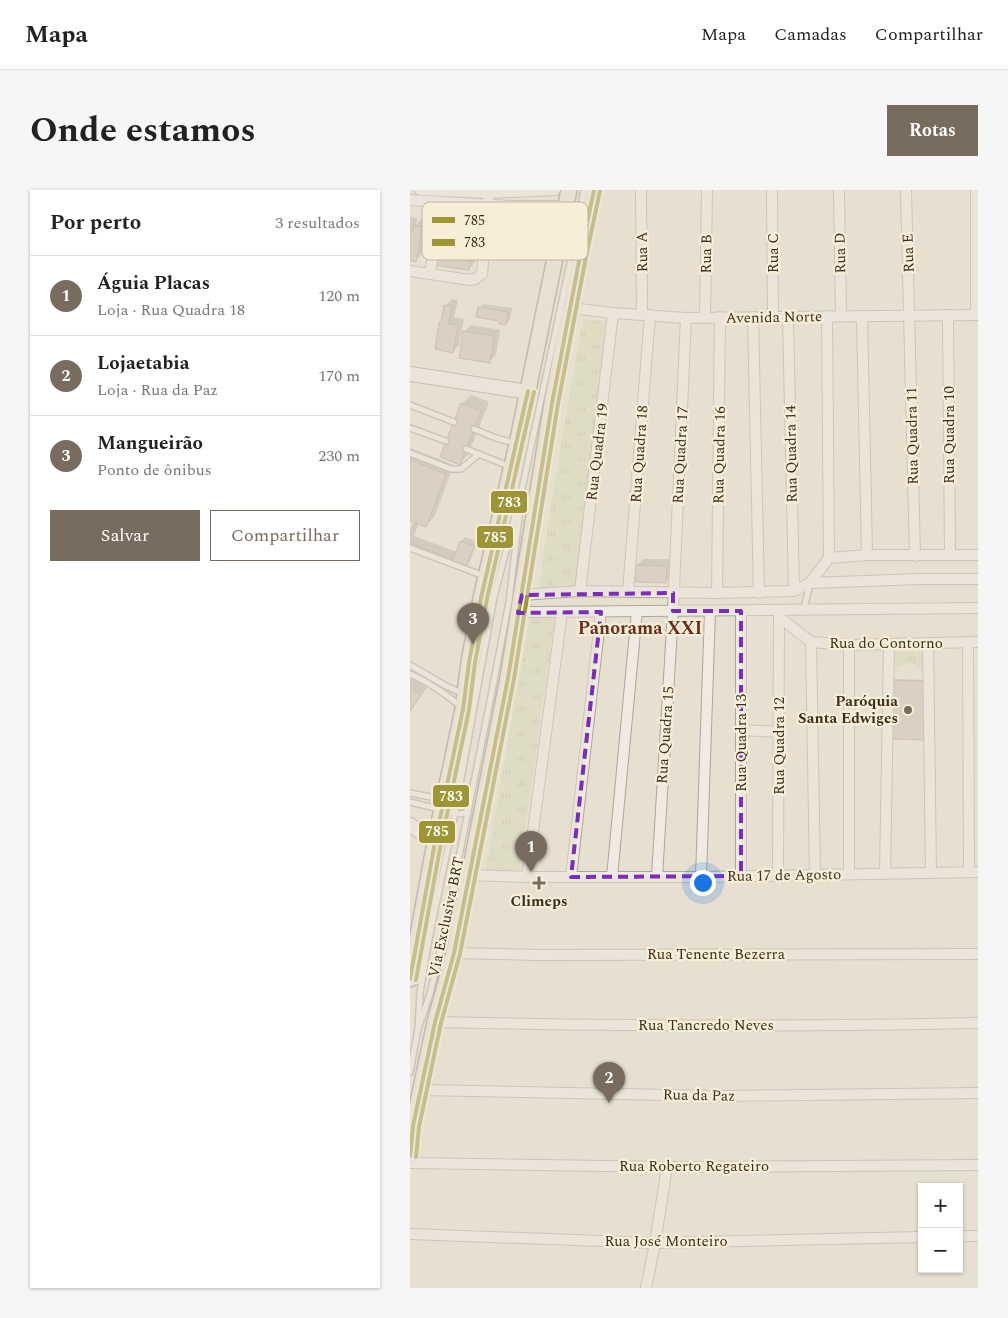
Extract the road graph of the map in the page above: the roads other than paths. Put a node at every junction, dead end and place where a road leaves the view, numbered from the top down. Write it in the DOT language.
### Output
graph roads {
  1 [pos="420,190"];
  2 [pos="554,190"];
  3 [pos="594,190"];
  4 [pos="641,190"];
  5 [pos="707,190"];
  6 [pos="772,190"];
  7 [pos="839,190"];
  8 [pos="906,190"];
  9 [pos="976,190"];
  10 [pos="447,191"];
  11 [pos="489,191"];
  12 [pos="410,200"];
  13 [pos="441,202"];
  14 [pos="588,218"];
  15 [pos="432,260"];
  16 [pos="483,260"];
  17 [pos="554,260"];
  18 [pos="571,260"];
  19 [pos="579,260"];
  20 [pos="410,271"];
  21 [pos="430,274"];
  22 [pos="571,308"];
  23 [pos="613,313"];
  24 [pos="646,315"];
  25 [pos="948,315"];
  26 [pos="977,315"];
  27 [pos="827,316"];
  28 [pos="841,316"];
  29 [pos="862,316"];
  30 [pos="910,316"];
  31 [pos="705,317"];
  32 [pos="720,317"];
  33 [pos="753,317"];
  34 [pos="773,317"];
  35 [pos="788,317"];
  36 [pos="686,318"];
  37 [pos="410,374"];
  38 [pos="528,392"];
  39 [pos="410,405"];
  40 [pos="454,422"];
  41 [pos="410,428"];
  42 [pos="474,430"];
  43 [pos="446,441"];
  44 [pos="517,444"];
  45 [pos="466,448"];
  46 [pos="410,453"];
  47 [pos="479,454"];
  48 [pos="511,467"];
  49 [pos="522,488"];
  50 [pos="410,548"];
  51 [pos="867,555"];
  52 [pos="950,555"];
  53 [pos="978,555"];
  54 [pos="915,556"];
  55 [pos="830,558"];
  56 [pos="486,577"];
  57 [pos="978,579"];
  58 [pos="810,583"];
  59 [pos="794,591"];
  60 [pos="580,592"];
  61 [pos="628,592"];
  62 [pos="759,592"];
  63 [pos="674,593"];
  64 [pos="717,593"];
  65 [pos="522,595"];
  66 [pos="978,608"];
  67 [pos="741,610"];
  68 [pos="804,610"];
  69 [pos="637,611"];
  70 [pos="673,611"];
  71 [pos="710,611"];
  72 [pos="562,612"];
  73 [pos="601,612"];
  74 [pos="518,613"];
  75 [pos="779,614"];
  76 [pos="811,642"];
  77 [pos="973,642"];
  78 [pos="889,644"];
  79 [pos="928,644"];
  80 [pos="849,645"];
  81 [pos="410,665"];
  82 [pos="410,674"];
  83 [pos="469,702"];
  84 [pos="741,730"];
  85 [pos="779,732"];
  86 [pos="410,793"];
  87 [pos="410,802"];
  88 [pos="450,806"];
  89 [pos="468,810"];
  90 [pos="410,825"];
  91 [pos="434,842"];
  92 [pos="931,872"];
  93 [pos="974,872"];
  94 [pos="850,874"];
  95 [pos="885,874"];
  96 [pos="469,875"];
  97 [pos="778,875"];
  98 [pos="815,875"];
  99 [pos="741,876"];
  100 [pos="527,877"];
  101 [pos="571,877"];
  102 [pos="612,877"];
  103 [pos="657,877"];
  104 [pos="701,877"];
  105 [pos="454,953"];
  106 [pos="978,954"];
  107 [pos="410,976"];
  108 [pos="435,1022"];
  109 [pos="978,1023"];
  110 [pos="418,1029"];
  111 [pos="410,1072"];
  112 [pos="421,1090"];
  113 [pos="978,1093"];
  114 [pos="410,1156"];
  115 [pos="410,1163"];
  116 [pos="978,1165"];
  117 [pos="667,1167"];
  118 [pos="410,1234"];
  119 [pos="963,1236"];
  120 [pos="978,1236"];
  121 [pos="918,1237"];
  122 [pos="655,1243"];
  123 [pos="646,1288"];
  1 -- 10 [label="street"];
  2 -- 11 [label="street"];
  3 -- 14 [label="main road"];
  4 -- 24 [label="street, Rua A"];
  5 -- 31 [label="street, Rua B"];
  6 -- 34 [label="street, Rua C"];
  7 -- 28 [label="street, Rua D"];
  8 -- 30 [label="street, Rua E"];
  9 -- 26 [label="street"];
  10 -- 11 [label="street"];
  12 -- 13 [label="street"];
  15 -- 21 [label="street"];
  16 -- 21 [label="street"];
  17 -- 38 [label="main road"];
  18 -- 49 [label="lane"];
  19 -- 22 [label="main road"];
  20 -- 21 [label="street"];
  22 -- 23 [label="street, Avenida Norte"];
  22 -- 65 [label="main road"];
  23 -- 24 [label="street, Avenida Norte"];
  23 -- 60 [label="street, Rua Quadra 19"];
  24 -- 36 [label="street, Avenida Norte"];
  24 -- 61 [label="street, Rua Quadra 18"];
  25 -- 26 [label="street, Avenida Norte"];
  25 -- 30 [label="street, Avenida Norte"];
  25 -- 52 [label="street, Rua Quadra 10"];
  27 -- 28 [label="street, Avenida Norte"];
  27 -- 35 [label="street, Avenida Norte"];
  27 -- 55 [label="street"];
  28 -- 29 [label="street, Avenida Norte"];
  29 -- 30 [label="street, Avenida Norte"];
  29 -- 51 [label="street"];
  30 -- 54 [label="street, Rua Quadra 11"];
  31 -- 32 [label="street, Avenida Norte"];
  31 -- 36 [label="street, Avenida Norte"];
  32 -- 33 [label="street, Avenida Norte"];
  32 -- 64 [label="street, Rua Quadra 16"];
  33 -- 34 [label="street, Avenida Norte"];
  33 -- 62 [label="street"];
  34 -- 35 [label="street, Avenida Norte"];
  35 -- 59 [label="street, Rua Quadra 14"];
  36 -- 63 [label="street, Rua Quadra 17"];
  37 -- 38 [label="street"];
  38 -- 44 [label="main road"];
  39 -- 40 [label="lane"];
  41 -- 43 [label="lane"];
  42 -- 44 [label="lane"];
  44 -- 48 [label="main road"];
  45 -- 47 [label="lane"];
  46 -- 47 [label="lane"];
  47 -- 48 [label="lane"];
  48 -- 56 [label="main road"];
  49 -- 83 [label="lane"];
  49 -- 89 [label="lane, Via Exclusiva BRT"];
  50 -- 56 [label="lane"];
  51 -- 54 [label="street"];
  51 -- 55 [label="street"];
  52 -- 53 [label="street"];
  52 -- 54 [label="street"];
  55 -- 58 [label="street"];
  56 -- 83 [label="main road"];
  57 -- 58 [label="street"];
  58 -- 59 [label="street"];
  58 -- 68 [label="lane"];
  59 -- 62 [label="street"];
  60 -- 61 [label="street"];
  60 -- 65 [label="street"];
  61 -- 63 [label="street"];
  62 -- 64 [label="street"];
  63 -- 64 [label="street"];
  63 -- 70 [label="street, Rua Quadra 15"];
  65 -- 74 [label="main road"];
  66 -- 68 [label="street"];
  67 -- 71 [label="street"];
  67 -- 75 [label="street"];
  67 -- 84 [label="street, Rua Quadra 13"];
  68 -- 75 [label="street"];
  69 -- 70 [label="street"];
  69 -- 73 [label="street"];
  69 -- 102 [label="street"];
  70 -- 71 [label="street"];
  70 -- 103 [label="street, Rua Quadra 15"];
  71 -- 104 [label="street"];
  72 -- 73 [label="street"];
  72 -- 74 [label="street"];
  72 -- 100 [label="street"];
  73 -- 101 [label="street"];
  74 -- 96 [label="main road"];
  75 -- 76 [label="street, Rua do Contorno"];
  75 -- 85 [label="street, Rua Quadra 12"];
  76 -- 80 [label="street, Rua do Contorno"];
  76 -- 98 [label="street"];
  77 -- 79 [label="street, Rua do Contorno"];
  77 -- 93 [label="street"];
  78 -- 79 [label="street, Rua do Contorno"];
  78 -- 80 [label="street, Rua do Contorno"];
  78 -- 95 [label="street"];
  79 -- 92 [label="street"];
  80 -- 94 [label="street"];
  81 -- 83 [label="lane"];
  82 -- 83 [label="lane"];
  83 -- 88 [label="main road"];
  84 -- 85 [label="street"];
  84 -- 99 [label="street, Rua Quadra 13"];
  85 -- 97 [label="street, Rua Quadra 12"];
  86 -- 88 [label="lane"];
  87 -- 88 [label="lane"];
  88 -- 89 [label="lane"];
  88 -- 89 [label="lane"];
  88 -- 91 [label="main road"];
  88 -- 110 [label="lane, Via Exclusiva BRT"];
  89 -- 110 [label="lane, Via Exclusiva BRT"];
  90 -- 91 [label="street"];
  91 -- 107 [label="main road"];
  92 -- 93 [label="street, Rua 17 de Agosto"];
  92 -- 95 [label="street, Rua 17 de Agosto"];
  94 -- 95 [label="street, Rua 17 de Agosto"];
  94 -- 98 [label="street, Rua 17 de Agosto"];
  96 -- 100 [label="street, Rua 17 de Agosto"];
  96 -- 105 [label="main road"];
  97 -- 98 [label="street, Rua 17 de Agosto"];
  97 -- 99 [label="street, Rua 17 de Agosto"];
  99 -- 104 [label="street, Rua 17 de Agosto"];
  100 -- 101 [label="street, Rua 17 de Agosto"];
  101 -- 102 [label="street, Rua 17 de Agosto"];
  102 -- 103 [label="street, Rua 17 de Agosto"];
  103 -- 104 [label="street, Rua 17 de Agosto"];
  105 -- 106 [label="street, Rua Tenente Bezerra"];
  105 -- 108 [label="main road"];
  108 -- 109 [label="street, Rua Tancredo Neves"];
  108 -- 112 [label="main road"];
  110 -- 111 [label="lane, Via Exclusiva BRT"];
  112 -- 113 [label="street, Rua da Paz"];
  112 -- 114 [label="main road"];
  115 -- 117 [label="street, Rua Roberto Regateiro"];
  116 -- 117 [label="street, Rua Roberto Regateiro"];
  117 -- 122 [label="street"];
  118 -- 122 [label="street, Rua José Monteiro"];
  119 -- 120 [label="street"];
  121 -- 122 [label="street, Rua José Monteiro"];
  122 -- 123 [label="street"];
}
